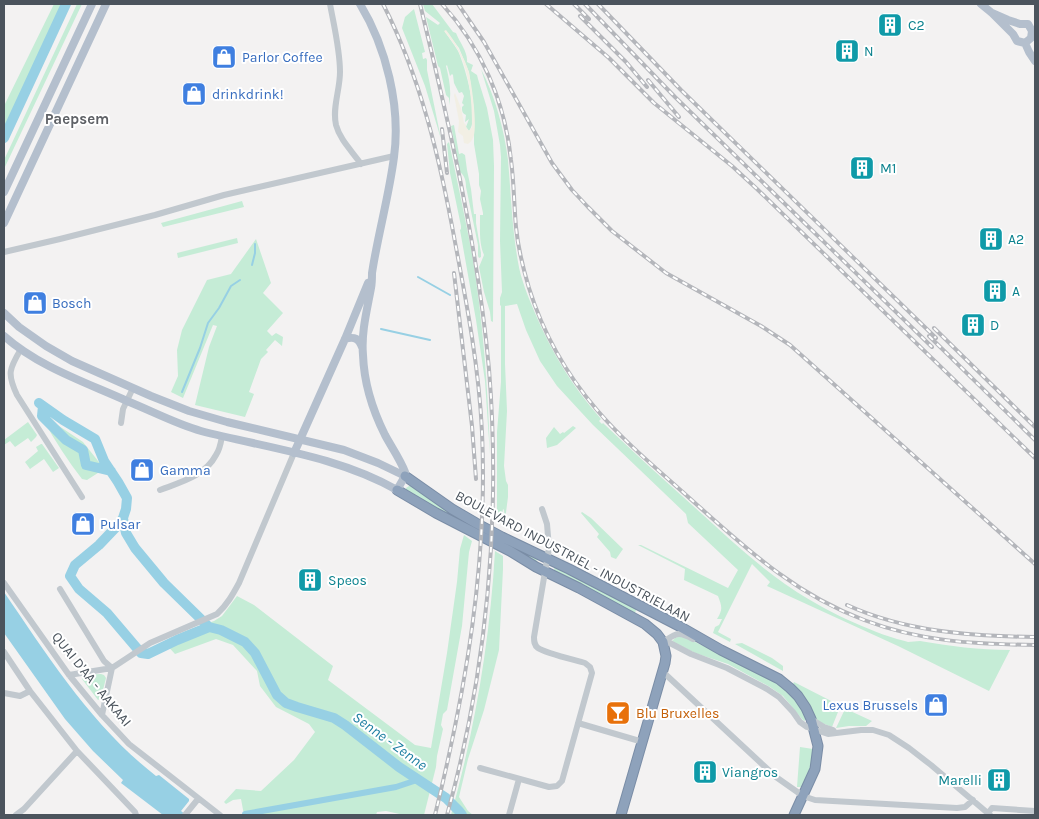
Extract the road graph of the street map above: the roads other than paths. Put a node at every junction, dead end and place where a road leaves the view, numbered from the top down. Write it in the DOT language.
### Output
graph roads {
  1 [pos="92,4"];
  2 [pos="106,4"];
  3 [pos="330,4"];
  4 [pos="360,4"];
  5 [pos="981,4"];
  6 [pos="992,13"];
  7 [pos="1020,24"];
  8 [pos="1034,30"];
  9 [pos="1013,34"];
  10 [pos="1025,42"];
  11 [pos="1035,60"];
  12 [pos="394,156"];
  13 [pos="361,164"];
  14 [pos="4,192"];
  15 [pos="4,223"];
  16 [pos="4,252"];
  17 [pos="372,273"];
  18 [pos="4,313"];
  19 [pos="354,318"];
  20 [pos="365,319"];
  21 [pos="4,336"];
  22 [pos="345,339"];
  23 [pos="362,347"];
  24 [pos="21,349"];
  25 [pos="133,388"];
  26 [pos="127,400"];
  27 [pos="121,423"];
  28 [pos="222,436"];
  29 [pos="301,439"];
  30 [pos="294,453"];
  31 [pos="405,476"];
  32 [pos="160,490"];
  33 [pos="396,490"];
  34 [pos="82,497"];
  35 [pos="542,509"];
  36 [pos="547,559"];
  37 [pos="545,572"];
  38 [pos="4,583"];
  39 [pos="60,589"];
  40 [pos="663,642"];
  41 [pos="720,650"];
  42 [pos="4,652"];
  43 [pos="112,668"];
  44 [pos="663,672"];
  45 [pos="70,675"];
  46 [pos="30,691"];
  47 [pos="4,693"];
  48 [pos="102,715"];
  49 [pos="812,719"];
  50 [pos="578,723"];
  51 [pos="815,730"];
  52 [pos="835,733"];
  53 [pos="828,734"];
  54 [pos="643,742"];
  55 [pos="818,746"];
  56 [pos="77,751"];
  57 [pos="480,768"];
  58 [pos="519,779"];
  59 [pos="803,796"];
  60 [pos="972,800"];
  61 [pos="196,802"];
  62 [pos="24,809"];
  63 [pos="1035,811"];
  64 [pos="989,814"];
  65 [pos="16,815"];
  66 [pos="28,815"];
  67 [pos="136,815"];
  68 [pos="185,815"];
  69 [pos="220,815"];
  70 [pos="509,815"];
  71 [pos="621,815"];
  72 [pos="794,815"];
  1 -- 14 [label="main road"];
  2 -- 15 [label="main road"];
  3 -- 13 [label="street"];
  4 -- 12 [label="main road"];
  5 -- 6 [label="main road"];
  6 -- 7 [label="main road"];
  6 -- 9 [label="main road"];
  7 -- 8 [label="main road"];
  7 -- 9 [label="main road"];
  8 -- 10 [label="main road"];
  9 -- 10 [label="main road"];
  10 -- 11 [label="main road"];
  12 -- 13 [label="street"];
  12 -- 17 [label="main road"];
  13 -- 16 [label="street"];
  17 -- 19 [label="main road"];
  17 -- 20 [label="main road"];
  18 -- 25 [label="main road, BOULEVARD INDUSTRIEL - INDUSTRIELAAN"];
  19 -- 20 [label="main road"];
  19 -- 22 [label="main road"];
  20 -- 23 [label="main road"];
  21 -- 24 [label="main road, BOULEVARD INDUSTRIEL - INDUSTRIELAAN"];
  22 -- 23 [label="main road"];
  22 -- 29 [label="main road"];
  23 -- 31 [label="main road"];
  24 -- 26 [label="main road, BOULEVARD INDUSTRIEL - INDUSTRIELAAN"];
  24 -- 34 [label="street"];
  25 -- 26 [label="street"];
  25 -- 29 [label="main road, BOULEVARD INDUSTRIEL - INDUSTRIELAAN"];
  26 -- 27 [label="street"];
  26 -- 28 [label="main road, BOULEVARD INDUSTRIEL - INDUSTRIELAAN"];
  28 -- 30 [label="main road, BOULEVARD INDUSTRIEL - INDUSTRIELAAN"];
  28 -- 32 [label="street"];
  29 -- 30 [label="main road"];
  29 -- 31 [label="main road, BOULEVARD INDUSTRIEL - INDUSTRIELAAN"];
  30 -- 33 [label="main road, BOULEVARD INDUSTRIEL - INDUSTRIELAAN"];
  30 -- 43 [label="street"];
  31 -- 33 [label="main road"];
  31 -- 36 [label="highway, BOULEVARD INDUSTRIEL - INDUSTRIELAAN"];
  33 -- 37 [label="highway, BOULEVARD INDUSTRIEL - INDUSTRIELAAN"];
  35 -- 36 [label="street"];
  36 -- 37 [label="street"];
  36 -- 41 [label="highway, BOULEVARD INDUSTRIEL - INDUSTRIELAAN"];
  37 -- 40 [label="highway, BOULEVARD INDUSTRIEL - INDUSTRIELAAN"];
  37 -- 50 [label="street"];
  38 -- 45 [label="street, QUAI D'AA - AAKAAI"];
  39 -- 43 [label="street"];
  40 -- 41 [label="street, BOULEVARD INDUSTRIEL - INDUSTRIELAAN"];
  40 -- 44 [label="highway"];
  40 -- 51 [label="street, BOULEVARD INDUSTRIEL - INDUSTRIELAAN"];
  41 -- 49 [label="highway, BOULEVARD INDUSTRIEL - INDUSTRIELAAN"];
  42 -- 46 [label="street"];
  43 -- 45 [label="street"];
  43 -- 48 [label="street"];
  44 -- 54 [label="highway"];
  44 -- 59 [label="street"];
  45 -- 48 [label="street, QUAI D'AA - AAKAAI"];
  46 -- 47 [label="street"];
  46 -- 56 [label="street"];
  48 -- 61 [label="street, QUAI D'AA - AAKAAI"];
  49 -- 51 [label="highway, BOULEVARD INDUSTRIEL - INDUSTRIELAAN"];
  49 -- 52 [label="street, BOULEVARD INDUSTRIEL - INDUSTRIELAAN"];
  50 -- 54 [label="street"];
  50 -- 58 [label="street"];
  51 -- 53 [label="street, BOULEVARD INDUSTRIEL - INDUSTRIELAAN"];
  51 -- 55 [label="highway"];
  52 -- 53 [label="street, BOULEVARD INDUSTRIEL - INDUSTRIELAAN"];
  52 -- 60 [label="street, BOULEVARD INDUSTRIEL - INDUSTRIELAAN"];
  53 -- 55 [label="street"];
  54 -- 71 [label="highway"];
  55 -- 59 [label="highway"];
  56 -- 62 [label="street"];
  56 -- 67 [label="street"];
  57 -- 58 [label="street"];
  58 -- 70 [label="street"];
  59 -- 60 [label="street"];
  59 -- 72 [label="highway"];
  60 -- 64 [label="street, BOULEVARD INDUSTRIEL - INDUSTRIELAAN"];
  61 -- 68 [label="street"];
  61 -- 69 [label="street, QUAI D'AA - AAKAAI"];
  62 -- 65 [label="street"];
  62 -- 66 [label="street"];
  63 -- 64 [label="street"];
}
